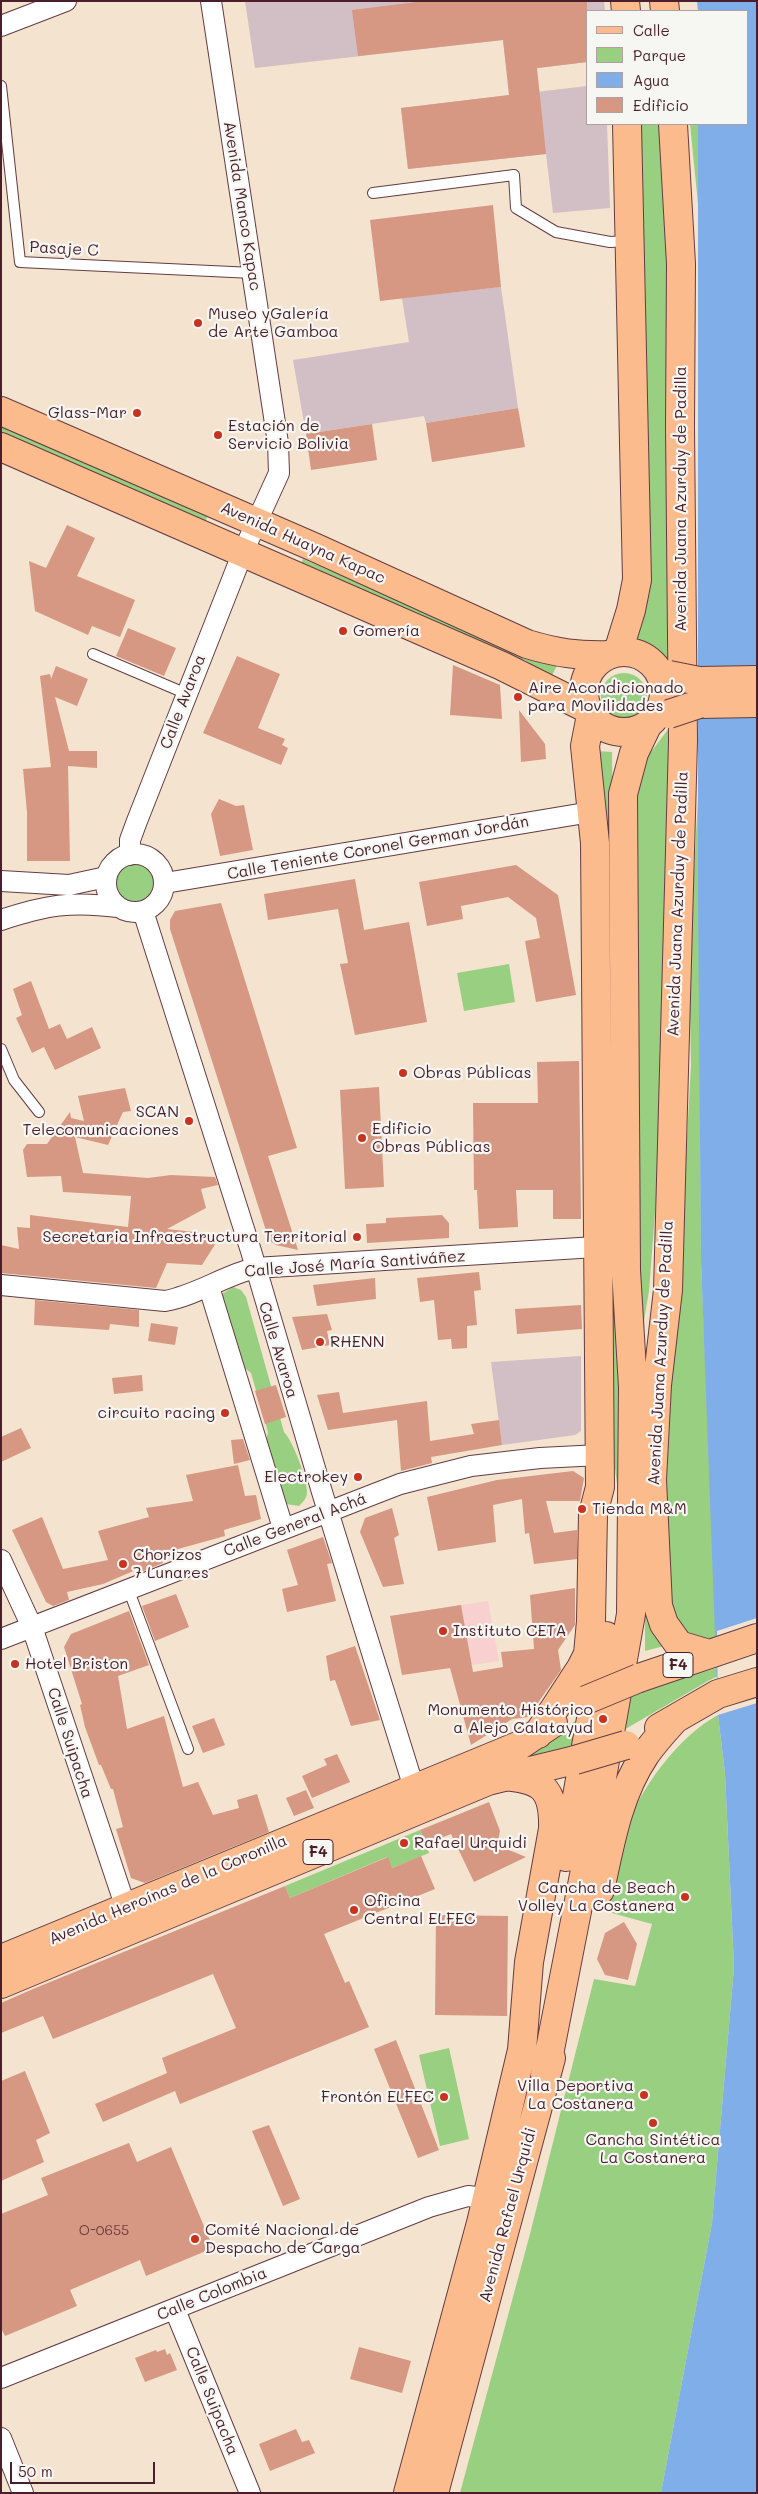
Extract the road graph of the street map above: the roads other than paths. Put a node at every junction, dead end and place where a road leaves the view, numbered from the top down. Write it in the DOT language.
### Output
graph roads {
  1 [pos="66,1"];
  2 [pos="211,1"];
  3 [pos="1,26"];
  4 [pos="1,86"];
  5 [pos="627,125"];
  6 [pos="673,125"];
  7 [pos="373,193"];
  8 [pos="629,241"];
  9 [pos="253,273"];
  10 [pos="1,411"];
  11 [pos="1,447"];
  12 [pos="256,522"];
  13 [pos="243,552"];
  14 [pos="93,654"];
  15 [pos="614,654"];
  16 [pos="661,669"];
  17 [pos="757,680"];
  18 [pos="699,693"];
  19 [pos="187,694"];
  20 [pos="757,703"];
  21 [pos="589,712"];
  22 [pos="656,720"];
  23 [pos="592,812"];
  24 [pos="130,854"];
  25 [pos="106,877"];
  26 [pos="1,881"];
  27 [pos="164,884"];
  28 [pos="118,908"];
  29 [pos="143,911"];
  30 [pos="1,920"];
  31 [pos="1,1049"];
  32 [pos="40,1112"];
  33 [pos="670,1172"];
  34 [pos="626,1246"];
  35 [pos="598,1247"];
  36 [pos="255,1268"];
  37 [pos="1,1285"];
  38 [pos="209,1287"];
  39 [pos="633,1387"];
  40 [pos="600,1455"];
  41 [pos="600,1487"];
  42 [pos="328,1511"];
  43 [pos="283,1528"];
  44 [pos="1,1560"];
  45 [pos="128,1590"];
  46 [pos="32,1627"];
  47 [pos="757,1638"];
  48 [pos="1,1639"];
  49 [pos="713,1653"];
  50 [pos="757,1682"];
  51 [pos="674,1720"];
  52 [pos="538,1734"];
  53 [pos="188,1749"];
  54 [pos="502,1776"];
  55 [pos="414,1788"];
  56 [pos="129,1918"];
  57 [pos="1,1959"];
  58 [pos="1,1984"];
  59 [pos="522,2050"];
  60 [pos="545,2075"];
  61 [pos="499,2200"];
  62 [pos="174,2310"];
  63 [pos="1,2378"];
  64 [pos="1,2438"];
  65 [pos="23,2493"];
  66 [pos="250,2493"];
  67 [pos="408,2493"];
  68 [pos="434,2493"];
  1 -- 3 [label="street"];
  2 -- 9 [label="street, Avenida Manco Kapac"];
  4 -- 9 [label="lane, Pasaje C"];
  5 -- 8 [label="main road"];
  6 -- 33 [label="main road, Avenida Juana Azurduy de Padilla"];
  7 -- 8 [label="lane"];
  8 -- 15 [label="main road"];
  9 -- 12 [label="street, Avenida Manco Kapac"];
  10 -- 12 [label="main road, Avenida Huayna Kapac"];
  11 -- 13 [label="main road, Avenida Huayna Kapac"];
  12 -- 13 [label="street, Avenida Manco Kapac"];
  12 -- 15 [label="main road, Avenida Huayna Kapac"];
  13 -- 19 [label="street, Calle Avaroa"];
  13 -- 21 [label="main road, Avenida Huayna Kapac"];
  14 -- 19 [label="lane"];
  15 -- 16 [label="main road"];
  15 -- 21 [label="main road"];
  16 -- 18 [label="main road, bridge"];
  16 -- 22 [label="main road"];
  17 -- 18 [label="main road"];
  18 -- 20 [label="main road"];
  18 -- 22 [label="main road, bridge"];
  19 -- 24 [label="street, Calle Avaroa"];
  21 -- 22 [label="main road"];
  21 -- 23 [label="main road"];
  22 -- 34 [label="main road"];
  23 -- 27 [label="street, Calle Teniente Coronel German Jordán"];
  23 -- 35 [label="main road"];
  24 -- 25 [label="street"];
  24 -- 27 [label="street"];
  25 -- 26 [label="street"];
  25 -- 28 [label="street"];
  27 -- 29 [label="street"];
  28 -- 29 [label="street"];
  28 -- 30 [label="street"];
  29 -- 36 [label="street, Calle Avaroa"];
  31 -- 32 [label="lane"];
  33 -- 39 [label="main road"];
  33 -- 49 [label="main road, Avenida Juana Azurduy de Padilla"];
  34 -- 35 [label="street, Calle José María Santiváñez"];
  34 -- 39 [label="main road"];
  35 -- 36 [label="street, Calle José María Santiváñez"];
  35 -- 40 [label="main road"];
  36 -- 38 [label="street, Calle José María Santiváñez"];
  36 -- 42 [label="street, Calle Avaroa"];
  37 -- 38 [label="street, Calle José María Santiváñez"];
  38 -- 43 [label="street"];
  39 -- 60 [label="main road"];
  40 -- 41 [label="main road"];
  40 -- 42 [label="street, Calle General Achá"];
  41 -- 52 [label="main road"];
  41 -- 59 [label="main road"];
  42 -- 43 [label="street, Calle General Achá"];
  42 -- 55 [label="street, Calle Avaroa"];
  43 -- 45 [label="street, Calle General Achá"];
  44 -- 46 [label="street, Calle Suipacha"];
  45 -- 46 [label="street, Calle General Achá"];
  45 -- 53 [label="lane"];
  46 -- 48 [label="street, Calle General Achá"];
  46 -- 56 [label="street, Calle Suipacha"];
  47 -- 49 [label="main road, F4"];
  49 -- 52 [label="main road, Avenida Heroínas de la Coronilla / F4, bridge"];
  50 -- 51 [label="main road, Avenida Heroínas de la Coronilla / F4"];
  51 -- 54 [label="main road, Avenida Heroínas de la Coronilla / F4, bridge"];
  51 -- 60 [label="main road, Avenida Rafael Urquidi"];
  52 -- 55 [label="main road, Avenida Heroínas de la Coronilla / F4"];
  54 -- 56 [label="main road, Avenida Heroínas de la Coronilla / F4"];
  54 -- 59 [label="main road, Avenida Rafael Urquidi"];
  55 -- 56 [label="main road, Avenida Heroínas de la Coronilla / F4"];
  56 -- 57 [label="main road, Avenida Heroínas de la Coronilla / F4"];
  56 -- 58 [label="main road, Avenida Heroínas de la Coronilla / F4"];
  59 -- 61 [label="main road, Avenida Rafael Urquidi"];
  60 -- 61 [label="main road, Avenida Rafael Urquidi"];
  61 -- 62 [label="street, Calle Colombia"];
  61 -- 67 [label="main road, Avenida Rafael Urquidi"];
  61 -- 68 [label="main road, Avenida Rafael Urquidi"];
  62 -- 63 [label="street, Calle Colombia"];
  62 -- 66 [label="street, Calle Suipacha"];
  64 -- 65 [label="street"];
}
